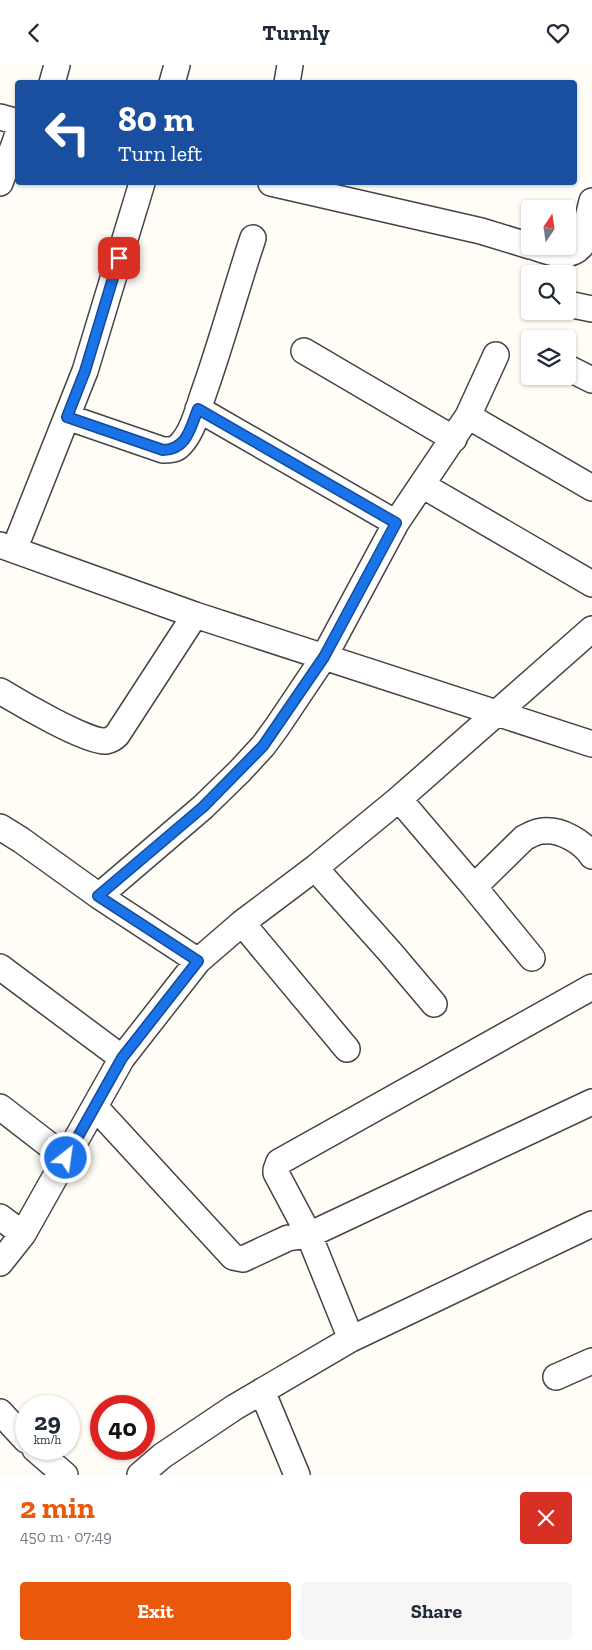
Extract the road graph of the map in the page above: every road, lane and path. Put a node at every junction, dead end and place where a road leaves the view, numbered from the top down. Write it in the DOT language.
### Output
graph roads {
  1 [pos="57,65"];
  2 [pos="177,65"];
  3 [pos="290,65"];
  4 [pos="53,80"];
  5 [pos="173,80"];
  6 [pos="288,80"];
  7 [pos="0,117"];
  8 [pos="15,121"];
  9 [pos="15,142"];
  10 [pos="0,183"];
  11 [pos="141,185"];
  12 [pos="280,185"];
  13 [pos="592,201"];
  14 [pos="253,238"];
  15 [pos="521,243"];
  16 [pos="576,251"];
  17 [pos="576,306"];
  18 [pos="592,309"];
  19 [pos="304,351"];
  20 [pos="496,355"];
  21 [pos="576,372"];
  22 [pos="592,380"];
  23 [pos="198,409"];
  24 [pos="468,416"];
  25 [pos="67,417"];
  26 [pos="454,439"];
  27 [pos="422,485"];
  28 [pos="592,488"];
  29 [pos="396,523"];
  30 [pos="7,547"];
  31 [pos="592,584"];
  32 [pos="195,615"];
  33 [pos="592,629"];
  34 [pos="324,657"];
  35 [pos="0,691"];
  36 [pos="498,712"];
  37 [pos="592,744"];
  38 [pos="399,799"];
  39 [pos="0,827"];
  40 [pos="592,856"];
  41 [pos="315,868"];
  42 [pos="474,887"];
  43 [pos="98,896"];
  44 [pos="242,923"];
  45 [pos="532,958"];
  46 [pos="198,961"];
  47 [pos="0,967"];
  48 [pos="592,987"];
  49 [pos="434,1004"];
  50 [pos="347,1049"];
  51 [pos="122,1058"];
  52 [pos="592,1102"];
  53 [pos="0,1107"];
  54 [pos="95,1107"];
  55 [pos="66,1158"];
  56 [pos="0,1217"];
  57 [pos="592,1224"];
  58 [pos="23,1234"];
  59 [pos="308,1235"];
  60 [pos="0,1263"];
  61 [pos="351,1339"];
  62 [pos="592,1361"];
  63 [pos="556,1377"];
  64 [pos="262,1391"];
  65 [pos="0,1412"];
  66 [pos="15,1428"];
  67 [pos="48,1460"];
  68 [pos="65,1475"];
  69 [pos="140,1475"];
  70 [pos="297,1475"];
  1 -- 4 [label="street"];
  2 -- 5 [label="street"];
  3 -- 6 [label="street"];
  7 -- 8 [label="street"];
  9 -- 10 [label="street"];
  11 -- 25 [label="street"];
  12 -- 15 [label="street"];
  13 -- 16 [label="street"];
  14 -- 23 [label="street"];
  17 -- 18 [label="street"];
  19 -- 26 [label="street"];
  20 -- 24 [label="street"];
  21 -- 22 [label="street"];
  23 -- 25 [label="street"];
  23 -- 29 [label="street"];
  24 -- 26 [label="street"];
  24 -- 28 [label="street"];
  25 -- 30 [label="street"];
  26 -- 27 [label="street"];
  27 -- 29 [label="street"];
  27 -- 31 [label="street"];
  29 -- 34 [label="street"];
  30 -- 32 [label="street"];
  32 -- 34 [label="street"];
  32 -- 35 [label="street"];
  33 -- 36 [label="street"];
  34 -- 36 [label="street"];
  34 -- 43 [label="street"];
  36 -- 37 [label="street"];
  36 -- 38 [label="street"];
  38 -- 41 [label="street"];
  38 -- 42 [label="street"];
  39 -- 43 [label="street"];
  40 -- 42 [label="street"];
  41 -- 44 [label="street"];
  41 -- 49 [label="street"];
  42 -- 45 [label="street"];
  43 -- 46 [label="street"];
  44 -- 46 [label="street"];
  44 -- 50 [label="street"];
  46 -- 51 [label="street"];
  47 -- 51 [label="street"];
  48 -- 59 [label="street"];
  51 -- 54 [label="street"];
  52 -- 59 [label="street"];
  53 -- 55 [label="street"];
  54 -- 55 [label="street"];
  54 -- 59 [label="street"];
  55 -- 58 [label="street"];
  56 -- 58 [label="street"];
  57 -- 61 [label="street"];
  58 -- 60 [label="street"];
  59 -- 61 [label="street"];
  61 -- 64 [label="street"];
  62 -- 63 [label="street"];
  64 -- 69 [label="street"];
  64 -- 70 [label="street"];
  65 -- 66 [label="street"];
  67 -- 68 [label="street"];
}
